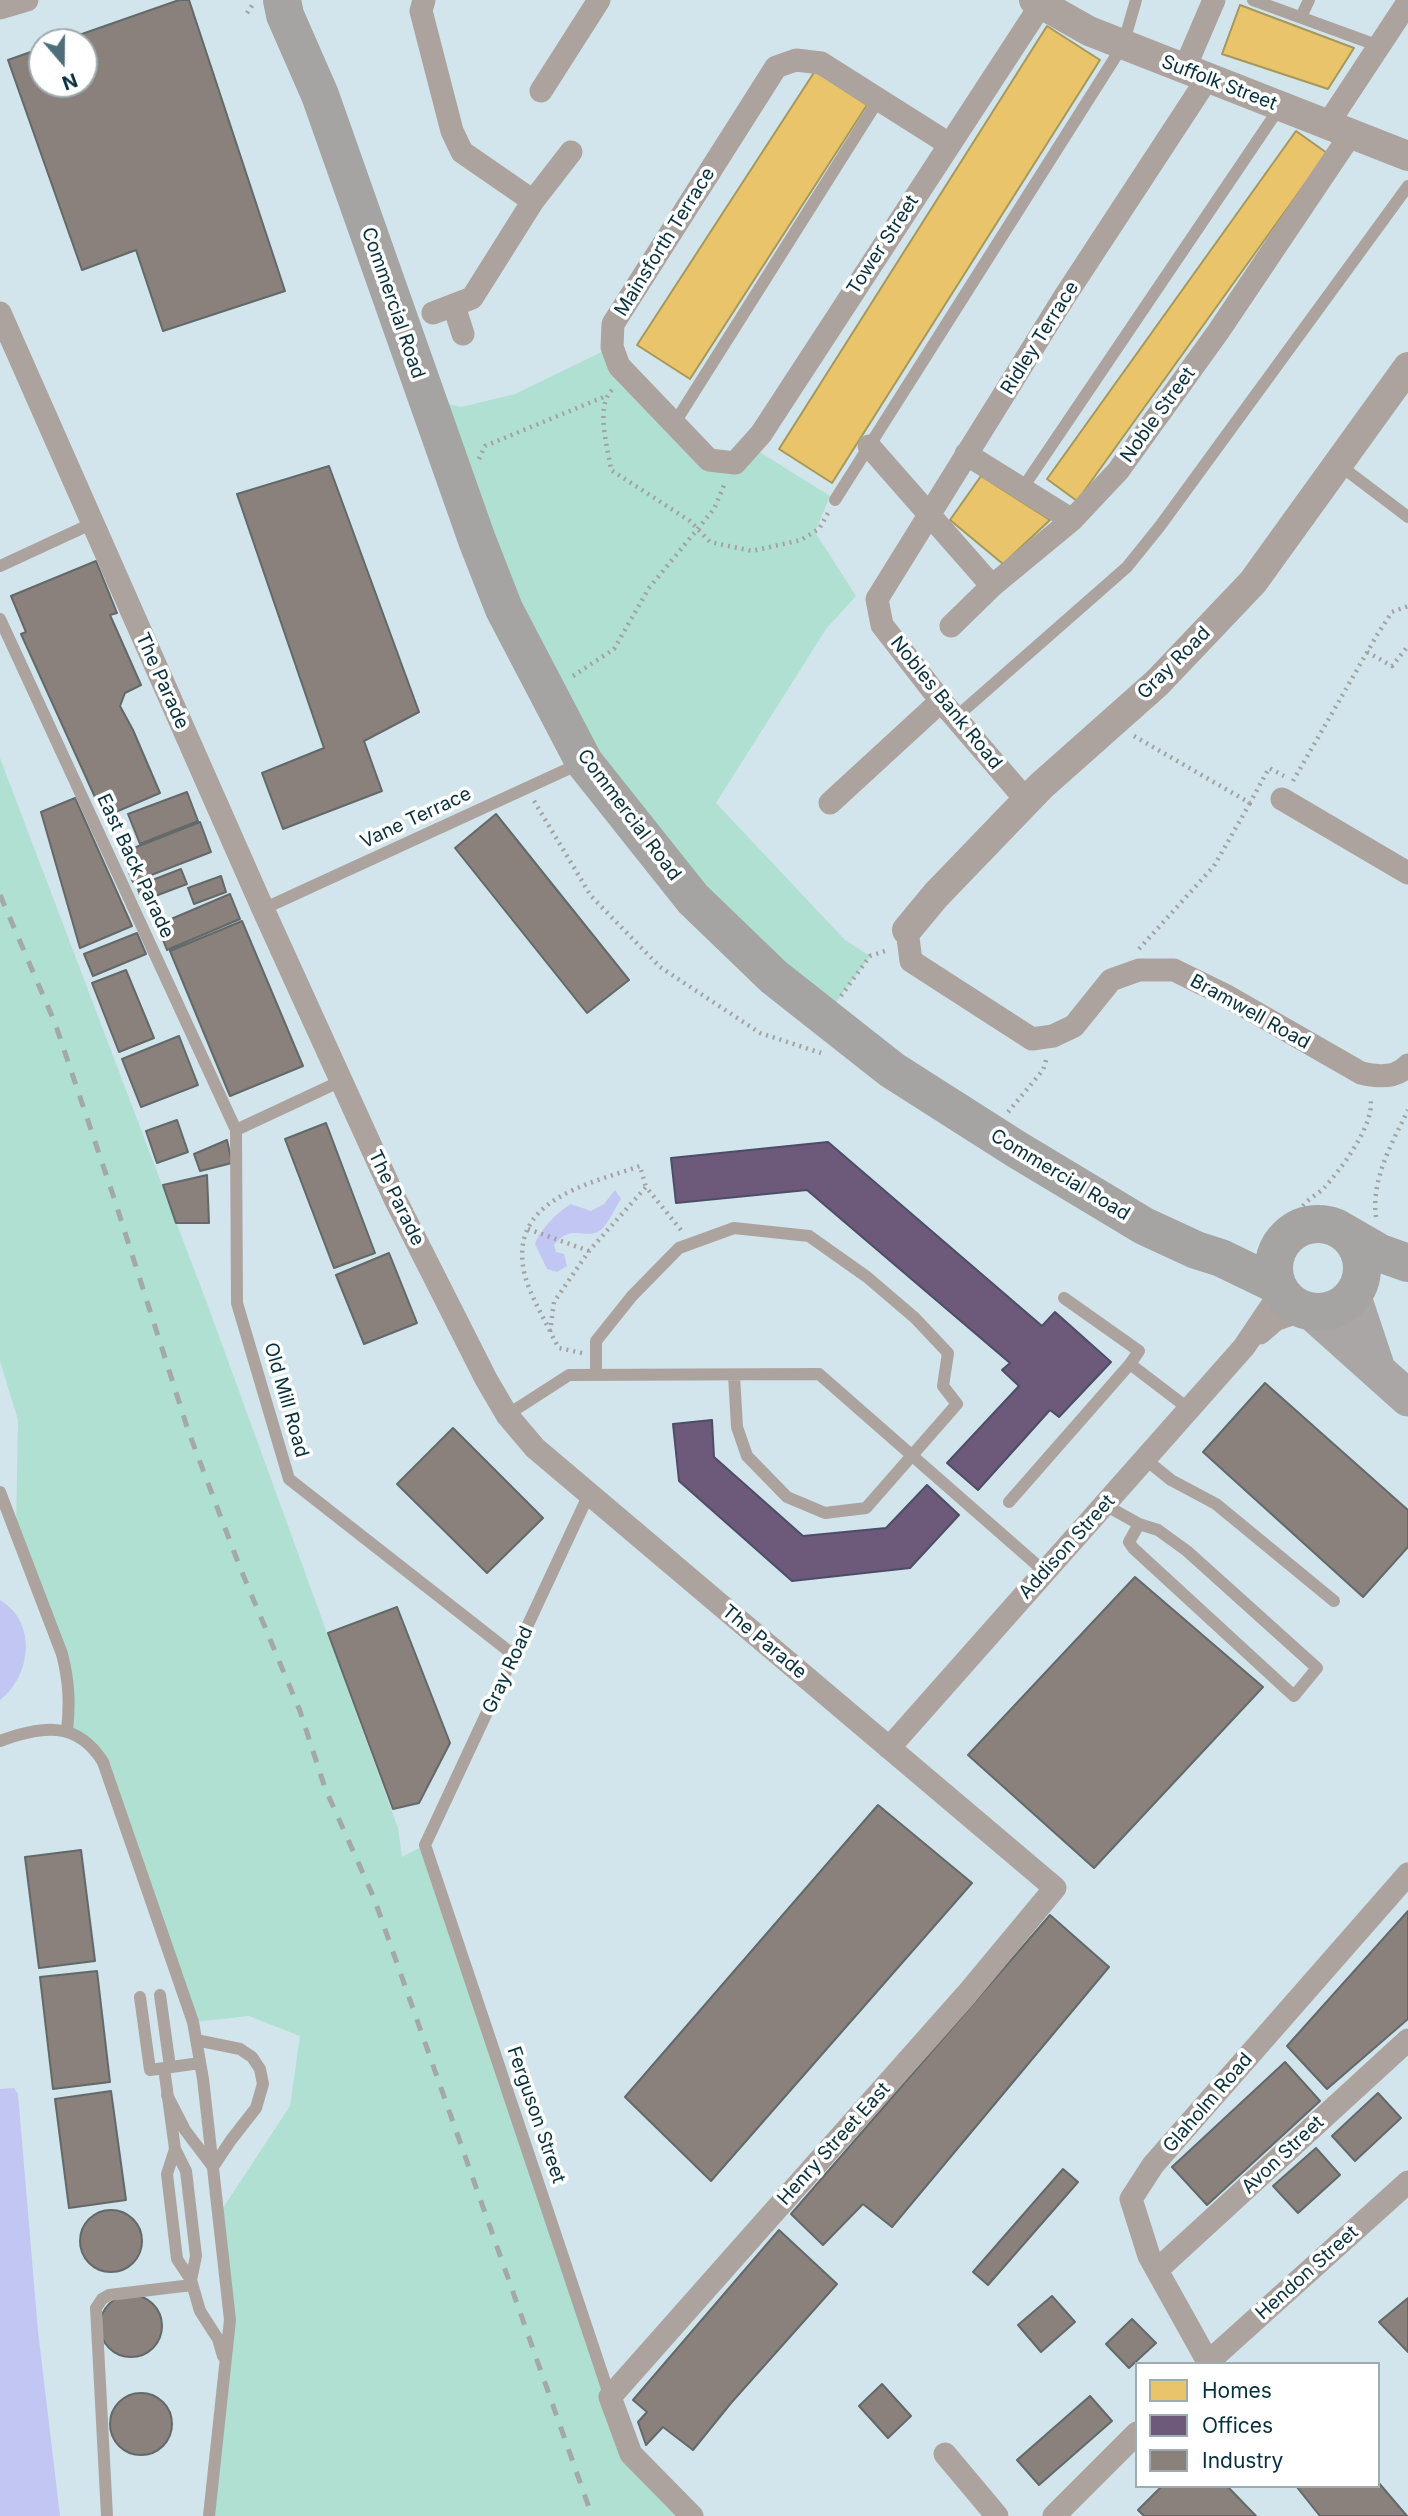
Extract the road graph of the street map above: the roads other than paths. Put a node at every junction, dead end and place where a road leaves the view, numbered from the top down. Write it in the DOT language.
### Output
graph roads {
  1 [pos="27,0"];
  2 [pos="424,0"];
  3 [pos="599,0"];
  4 [pos="1136,0"];
  5 [pos="1214,0"];
  6 [pos="1253,0"];
  7 [pos="1309,0"];
  8 [pos="1040,2"];
  9 [pos="1408,2"];
  10 [pos="278,5"];
  11 [pos="0,8"];
  12 [pos="1301,17"];
  13 [pos="1123,45"];
  14 [pos="1379,46"];
  15 [pos="1195,74"];
  16 [pos="541,92"];
  17 [pos="879,99"];
  18 [pos="1280,107"];
  19 [pos="1339,130"];
  20 [pos="950,144"];
  21 [pos="571,152"];
  22 [pos="1408,156"];
  23 [pos="1408,186"];
  24 [pos="533,201"];
  25 [pos="0,313"];
  26 [pos="463,334"];
  27 [pos="1408,367"];
  28 [pos="674,424"];
  29 [pos="869,446"];
  30 [pos="966,454"];
  31 [pos="709,460"];
  32 [pos="1338,464"];
  33 [pos="1022,489"];
  34 [pos="835,500"];
  35 [pos="929,514"];
  36 [pos="1408,517"];
  37 [pos="1072,520"];
  38 [pos="93,523"];
  39 [pos="0,566"];
  40 [pos="992,586"];
  41 [pos="877,599"];
  42 [pos="0,619"];
  43 [pos="951,626"];
  44 [pos="948,709"];
  45 [pos="584,762"];
  46 [pos="1287,790"];
  47 [pos="1027,802"];
  48 [pos="830,803"];
  49 [pos="1408,873"];
  50 [pos="263,909"];
  51 [pos="908,936"];
  52 [pos="1408,1065"];
  53 [pos="341,1082"];
  54 [pos="236,1130"];
  55 [pos="1340,1230"];
  56 [pos="1293,1232"];
  57 [pos="1221,1258"];
  58 [pos="1399,1264"];
  59 [pos="1355,1292"];
  60 [pos="1064,1298"];
  61 [pos="1293,1300"];
  62 [pos="1130,1364"];
  63 [pos="1377,1369"];
  64 [pos="596,1375"];
  65 [pos="734,1375"];
  66 [pos="1408,1398"];
  67 [pos="1189,1409"];
  68 [pos="507,1415"];
  69 [pos="912,1456"];
  70 [pos="1145,1459"];
  71 [pos="0,1492"];
  72 [pos="589,1494"];
  73 [pos="1009,1502"];
  74 [pos="1105,1505"];
  75 [pos="1139,1524"];
  76 [pos="1045,1572"];
  77 [pos="1334,1601"];
  78 [pos="515,1656"];
  79 [pos="67,1731"];
  80 [pos="0,1741"];
  81 [pos="889,1748"];
  82 [pos="425,1845"];
  83 [pos="1408,1874"];
  84 [pos="1055,1888"];
  85 [pos="160,1995"];
  86 [pos="139,1997"];
  87 [pos="196,2040"];
  88 [pos="1408,2040"];
  89 [pos="200,2063"];
  90 [pos="167,2068"];
  91 [pos="167,2095"];
  92 [pos="175,2150"];
  93 [pos="214,2167"];
  94 [pos="1408,2182"];
  95 [pos="1157,2270"];
  96 [pos="191,2283"];
  97 [pos="1206,2362"];
  98 [pos="1208,2362"];
  99 [pos="225,2363"];
  100 [pos="610,2397"];
  101 [pos="1135,2435"];
  102 [pos="945,2455"];
  103 [pos="107,2516"];
  104 [pos="209,2516"];
  105 [pos="692,2516"];
  106 [pos="997,2516"];
  107 [pos="1054,2516"];
  1 -- 11 [label="street"];
  2 -- 24 [label="street"];
  3 -- 16 [label="street"];
  4 -- 13 [label="lane"];
  5 -- 15 [label="street, Ridley Terrace"];
  6 -- 12 [label="lane"];
  7 -- 12 [label="lane"];
  8 -- 13 [label="street, Suffolk Street"];
  8 -- 20 [label="street, Tower Street"];
  9 -- 14 [label="street, Noble Street"];
  10 -- 45 [label="highway, Commercial Road"];
  12 -- 14 [label="lane"];
  13 -- 15 [label="street, Suffolk Street"];
  13 -- 29 [label="lane"];
  14 -- 19 [label="street, Noble Street"];
  15 -- 18 [label="street, Suffolk Street"];
  15 -- 30 [label="street, Ridley Terrace"];
  17 -- 20 [label="street"];
  17 -- 28 [label="lane"];
  17 -- 28 [label="street, Mainsforth Terrace"];
  18 -- 19 [label="street, Suffolk Street"];
  18 -- 33 [label="lane"];
  19 -- 22 [label="street, Suffolk Street"];
  19 -- 37 [label="street, Noble Street"];
  20 -- 31 [label="street, Tower Street"];
  21 -- 24 [label="street"];
  23 -- 44 [label="lane"];
  24 -- 26 [label="street"];
  25 -- 38 [label="street, The Parade"];
  27 -- 32 [label="street, Gray Road"];
  28 -- 31 [label="street, Mainsforth Terrace"];
  29 -- 34 [label="lane"];
  29 -- 35 [label="street"];
  30 -- 33 [label="street"];
  30 -- 35 [label="street, Ridley Terrace"];
  32 -- 36 [label="lane"];
  32 -- 47 [label="street, Gray Road"];
  33 -- 37 [label="street"];
  35 -- 40 [label="street"];
  35 -- 41 [label="street, Ridley Terrace"];
  37 -- 40 [label="street, Noble Street"];
  38 -- 39 [label="lane"];
  38 -- 50 [label="street, The Parade"];
  40 -- 43 [label="street, Noble Street"];
  41 -- 44 [label="street, Nobles Bank Road"];
  42 -- 54 [label="lane, East Back Parade"];
  44 -- 47 [label="street, Nobles Bank Road"];
  44 -- 48 [label="street"];
  45 -- 50 [label="lane, Vane Terrace"];
  45 -- 57 [label="highway, Commercial Road"];
  46 -- 49 [label="street"];
  47 -- 51 [label="street, Gray Road"];
  50 -- 53 [label="street, The Parade"];
  51 -- 52 [label="street, Bramwell Road"];
  53 -- 54 [label="lane"];
  53 -- 68 [label="street, The Parade"];
  54 -- 78 [label="lane, Old Mill Road"];
  55 -- 56 [label="highway"];
  55 -- 58 [label="highway"];
  55 -- 59 [label="highway"];
  56 -- 57 [label="highway"];
  56 -- 61 [label="highway"];
  57 -- 61 [label="highway, Commercial Road"];
  58 -- 59 [label="highway"];
  59 -- 61 [label="highway"];
  59 -- 63 [label="main road"];
  60 -- 62 [label="lane"];
  61 -- 63 [label="main road"];
  61 -- 67 [label="street, Addison Street"];
  62 -- 67 [label="lane"];
  62 -- 73 [label="lane"];
  63 -- 66 [label="main road"];
  64 -- 65 [label="lane"];
  64 -- 68 [label="lane"];
  64 -- 69 [label="lane"];
  65 -- 69 [label="lane"];
  65 -- 69 [label="lane"];
  67 -- 70 [label="street, Addison Street"];
  68 -- 72 [label="street, The Parade"];
  69 -- 76 [label="lane"];
  70 -- 74 [label="street, Addison Street"];
  70 -- 77 [label="lane"];
  71 -- 79 [label="lane"];
  72 -- 78 [label="lane, Gray Road"];
  72 -- 81 [label="street, The Parade"];
  74 -- 75 [label="lane"];
  74 -- 76 [label="street, Addison Street"];
  75 -- 75 [label="lane"];
  76 -- 81 [label="street, Addison Street"];
  78 -- 82 [label="lane, Gray Road"];
  79 -- 80 [label="lane"];
  79 -- 87 [label="lane"];
  81 -- 84 [label="street, The Parade"];
  82 -- 100 [label="lane, Ferguson Street"];
  83 -- 95 [label="street, Glaholm Road"];
  84 -- 100 [label="street, Henry Street East"];
  85 -- 90 [label="lane"];
  86 -- 90 [label="lane"];
  87 -- 89 [label="lane"];
  87 -- 93 [label="lane"];
  88 -- 95 [label="street, Avon Street"];
  89 -- 90 [label="lane"];
  89 -- 93 [label="lane"];
  90 -- 91 [label="lane"];
  91 -- 92 [label="lane"];
  91 -- 93 [label="lane"];
  92 -- 96 [label="lane"];
  92 -- 96 [label="lane"];
  93 -- 99 [label="lane"];
  94 -- 98 [label="street, Hendon Street"];
  95 -- 97 [label="street, Glaholm Road"];
  96 -- 99 [label="lane"];
  96 -- 103 [label="lane"];
  99 -- 104 [label="lane"];
  100 -- 105 [label="street"];
  101 -- 107 [label="street"];
  102 -- 106 [label="street"];
}
